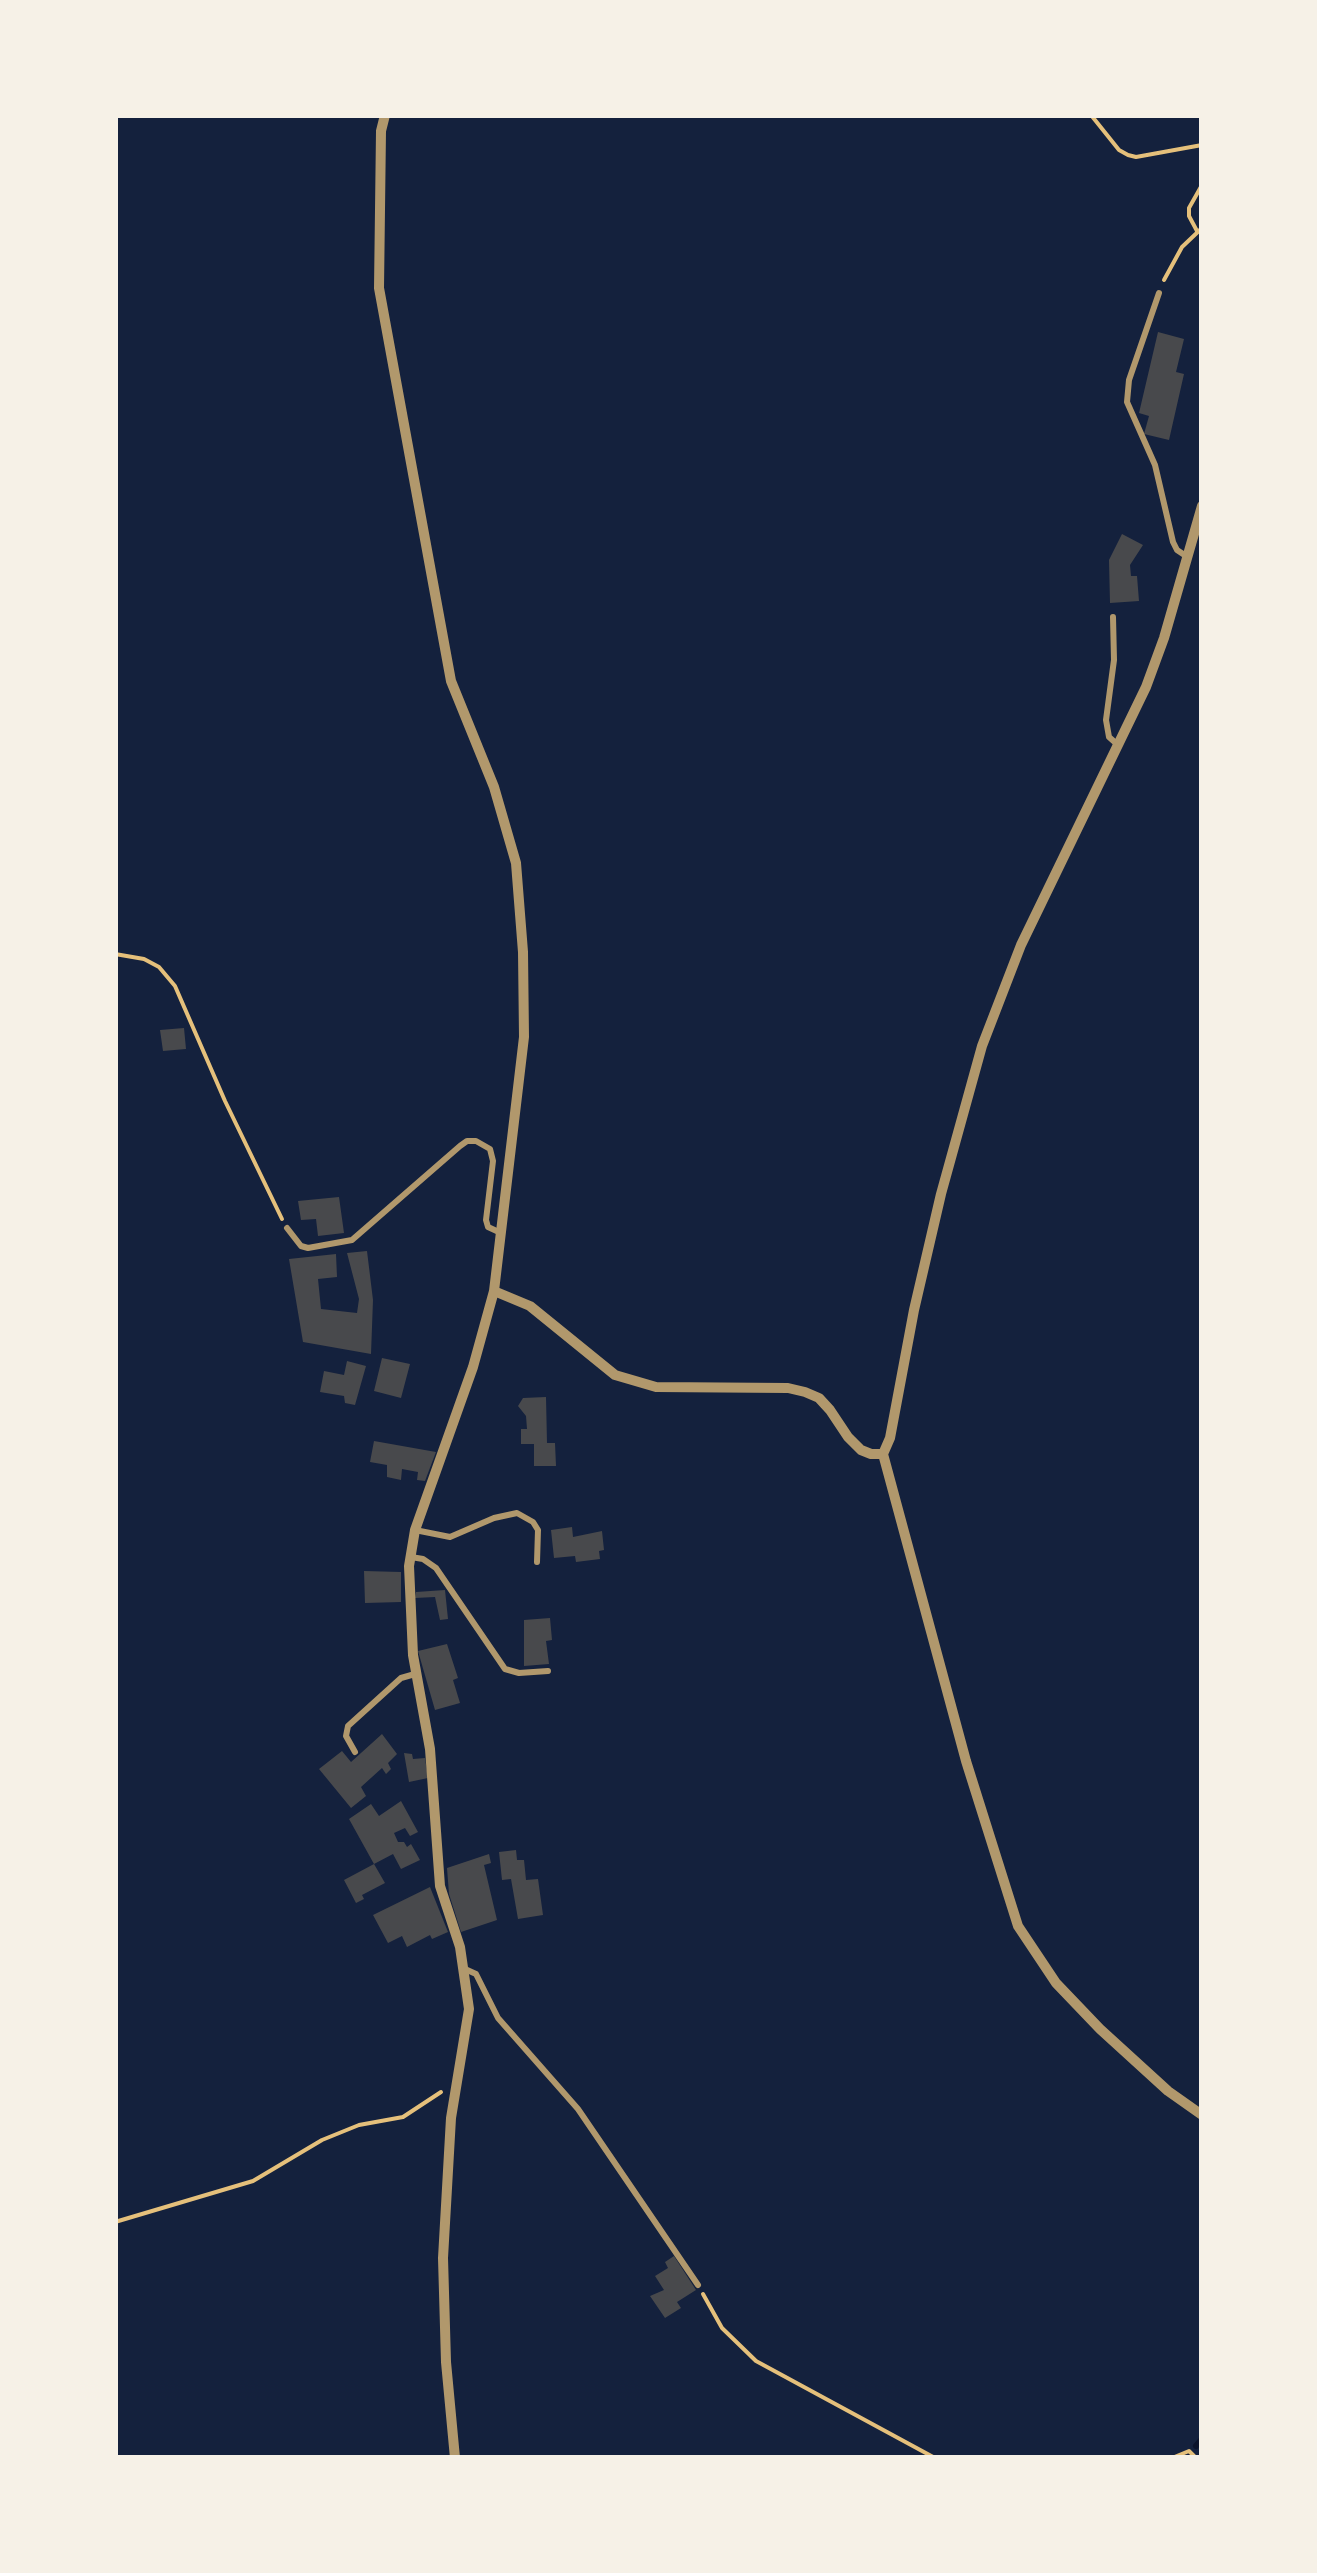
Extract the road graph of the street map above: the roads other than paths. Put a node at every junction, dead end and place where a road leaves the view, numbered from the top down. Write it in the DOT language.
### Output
graph roads {
  1 [pos="384,115"];
  2 [pos="1159,292"];
  3 [pos="1202,506"];
  4 [pos="1186,556"];
  5 [pos="1113,617"];
  6 [pos="1119,746"];
  7 [pos="287,1228"];
  8 [pos="500,1233"];
  9 [pos="494,1291"];
  10 [pos="883,1454"];
  11 [pos="415,1530"];
  12 [pos="411,1557"];
  13 [pos="537,1562"];
  14 [pos="548,1672"];
  15 [pos="416,1673"];
  16 [pos="355,1752"];
  17 [pos="463,1969"];
  18 [pos="1202,2114"];
  19 [pos="698,2285"];
  20 [pos="455,2458"];
  1 -- 8 [label="street"];
  2 -- 4 [label="lane"];
  3 -- 4 [label="street"];
  4 -- 6 [label="street"];
  5 -- 6 [label="lane"];
  6 -- 10 [label="street"];
  7 -- 8 [label="lane"];
  8 -- 9 [label="street"];
  9 -- 10 [label="street"];
  9 -- 11 [label="street"];
  10 -- 18 [label="street"];
  11 -- 12 [label="street"];
  11 -- 13 [label="lane"];
  12 -- 14 [label="lane"];
  12 -- 15 [label="street"];
  15 -- 16 [label="lane"];
  15 -- 17 [label="street"];
  17 -- 19 [label="lane"];
  17 -- 20 [label="street"];
}
